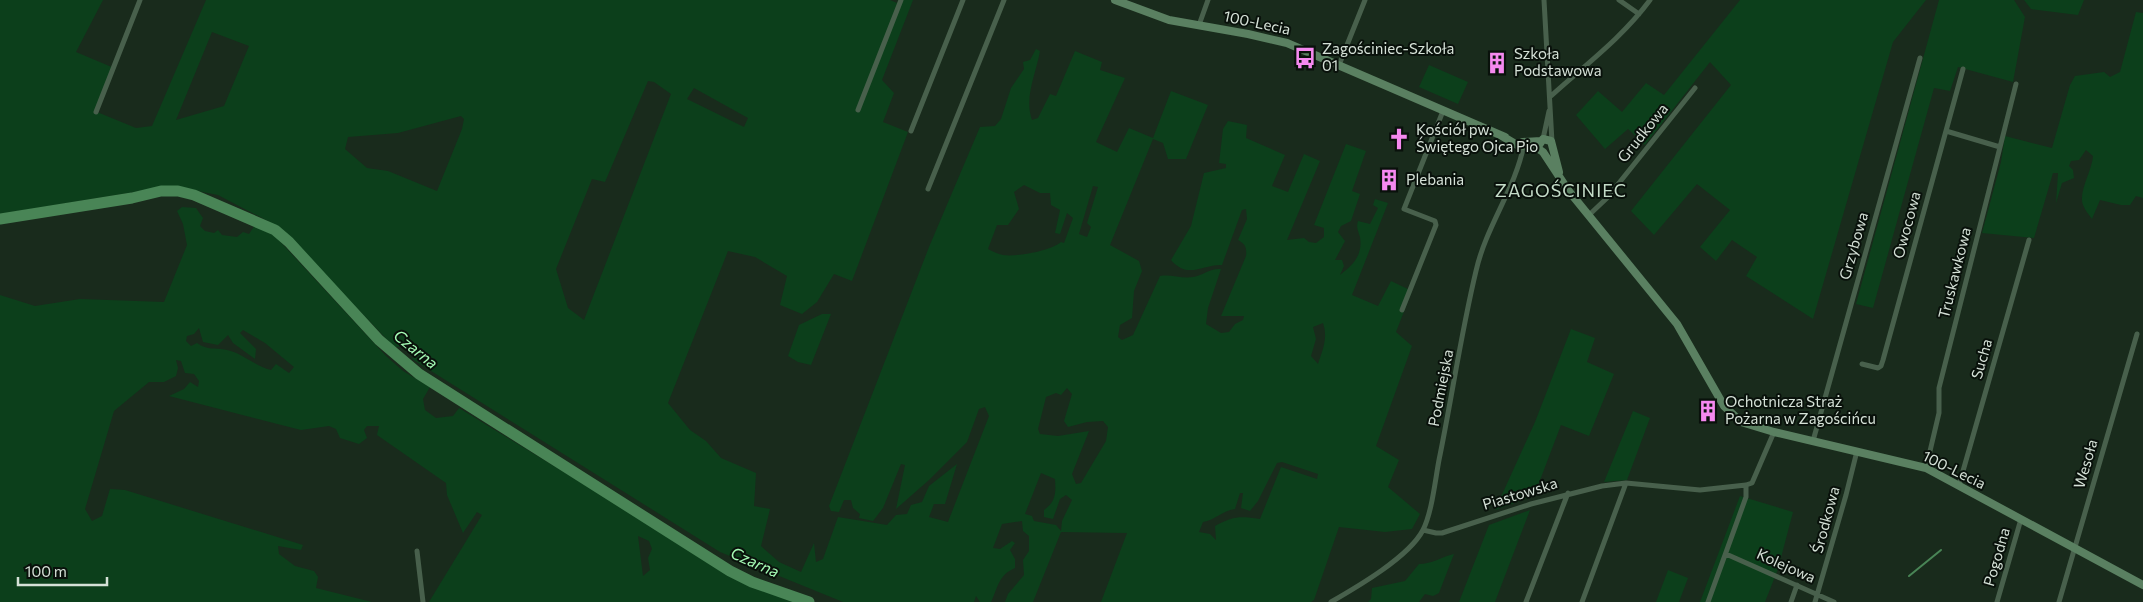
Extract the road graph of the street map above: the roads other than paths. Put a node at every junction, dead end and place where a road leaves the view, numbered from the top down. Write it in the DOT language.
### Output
graph roads {
  1 [pos="140,0"];
  2 [pos="901,0"];
  3 [pos="963,0"];
  4 [pos="1004,0"];
  5 [pos="1115,0"];
  6 [pos="1208,0"];
  7 [pos="1365,0"];
  8 [pos="1544,0"];
  9 [pos="1619,0"];
  10 [pos="1650,0"];
  11 [pos="1639,14"];
  12 [pos="1199,25"];
  13 [pos="1920,58"];
  14 [pos="1340,65"];
  15 [pos="1963,70"];
  16 [pos="2016,84"];
  17 [pos="1695,88"];
  18 [pos="1550,96"];
  19 [pos="1550,106"];
  20 [pos="858,110"];
  21 [pos="1443,111"];
  22 [pos="96,112"];
  23 [pos="911,131"];
  24 [pos="1946,131"];
  25 [pos="1524,144"];
  26 [pos="1542,145"];
  27 [pos="1552,145"];
  28 [pos="2000,147"];
  29 [pos="1561,179"];
  30 [pos="928,189"];
  31 [pos="1589,215"];
  32 [pos="2029,240"];
  33 [pos="1402,310"];
  34 [pos="2137,334"];
  35 [pos="1862,364"];
  36 [pos="1774,432"];
  37 [pos="1813,441"];
  38 [pos="1857,451"];
  39 [pos="1926,468"];
  40 [pos="1626,483"];
  41 [pos="1746,485"];
  42 [pos="1959,486"];
  43 [pos="1568,493"];
  44 [pos="2021,519"];
  45 [pos="1423,530"];
  46 [pos="2074,548"];
  47 [pos="418,551"];
  48 [pos="1726,554"];
  49 [pos="1797,585"];
  50 [pos="2143,585"];
  51 [pos="1818,594"];
  52 [pos="423,602"];
  53 [pos="1331,602"];
  54 [pos="1526,602"];
  55 [pos="1582,602"];
  56 [pos="1708,602"];
  57 [pos="1790,602"];
  58 [pos="1815,602"];
  59 [pos="1834,602"];
  60 [pos="1997,602"];
  61 [pos="2059,602"];
  1 -- 22 [label="street"];
  2 -- 20 [label="street"];
  3 -- 23 [label="street"];
  4 -- 30 [label="street"];
  5 -- 12 [label="street, 100-Lecia"];
  6 -- 12 [label="street"];
  7 -- 14 [label="street"];
  8 -- 18 [label="street"];
  9 -- 11 [label="street"];
  10 -- 11 [label="street"];
  11 -- 18 [label="street"];
  12 -- 14 [label="street, 100-Lecia"];
  13 -- 37 [label="street, Grzybowa"];
  14 -- 21 [label="street, 100-Lecia"];
  15 -- 24 [label="street, Owocowa"];
  16 -- 28 [label="street, Truskawkowa"];
  17 -- 31 [label="street, Grudkowa"];
  18 -- 19 [label="street"];
  19 -- 26 [label="street"];
  19 -- 27 [label="street"];
  21 -- 25 [label="street, 100-Lecia"];
  21 -- 33 [label="street"];
  24 -- 28 [label="street"];
  24 -- 35 [label="street, Owocowa"];
  25 -- 26 [label="street, 100-Lecia"];
  25 -- 45 [label="street, Podmiejska"];
  26 -- 27 [label="street"];
  26 -- 27 [label="street"];
  26 -- 29 [label="street, 100-Lecia"];
  27 -- 29 [label="street, 100-Lecia"];
  28 -- 39 [label="street, Truskawkowa"];
  29 -- 31 [label="street, 100-Lecia"];
  31 -- 36 [label="street, 100-Lecia"];
  32 -- 42 [label="street, Sucha"];
  34 -- 46 [label="street, Wesoła"];
  36 -- 37 [label="street, 100-Lecia"];
  36 -- 41 [label="street"];
  37 -- 38 [label="street, 100-Lecia"];
  38 -- 39 [label="street, 100-Lecia"];
  38 -- 51 [label="street, Środkowa"];
  39 -- 42 [label="street, 100-Lecia"];
  40 -- 41 [label="street, Piastowska"];
  40 -- 43 [label="street, Piastowska"];
  40 -- 55 [label="street"];
  41 -- 48 [label="street"];
  42 -- 44 [label="street, 100-Lecia"];
  43 -- 45 [label="street, Piastowska"];
  43 -- 54 [label="street"];
  44 -- 46 [label="street, 100-Lecia"];
  44 -- 60 [label="street, Pogodna"];
  45 -- 53 [label="street, Podmiejska"];
  46 -- 50 [label="street, 100-Lecia"];
  46 -- 61 [label="street, Wesoła"];
  47 -- 52 [label="street"];
  48 -- 49 [label="street, Kolejowa"];
  48 -- 56 [label="street"];
  49 -- 51 [label="street, Kolejowa"];
  49 -- 57 [label="street"];
  51 -- 58 [label="street, Środkowa"];
  51 -- 59 [label="street, Kolejowa"];
}
